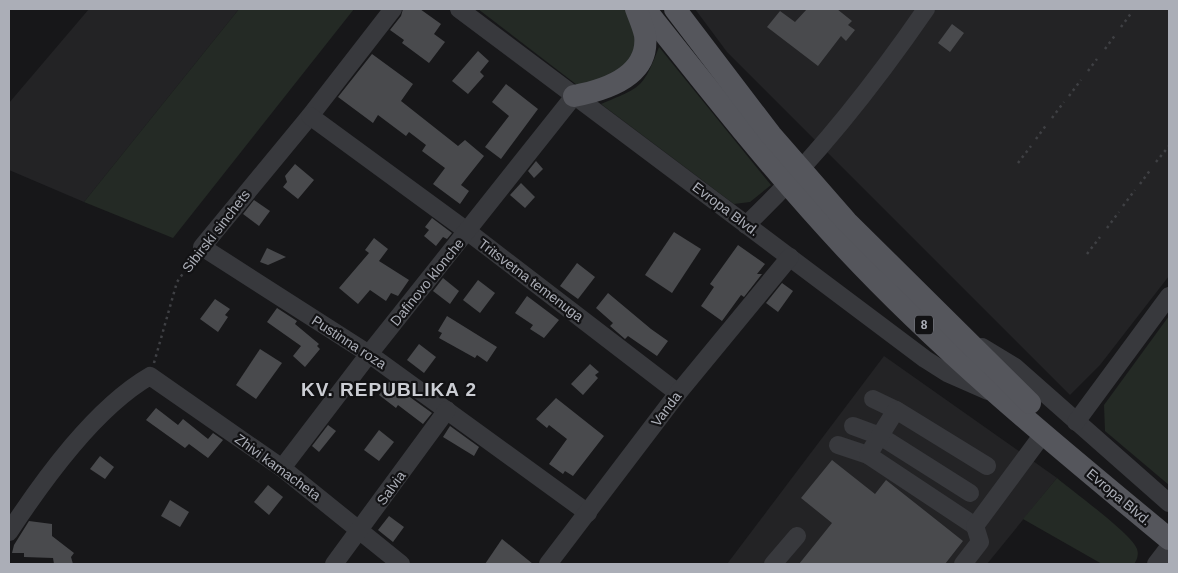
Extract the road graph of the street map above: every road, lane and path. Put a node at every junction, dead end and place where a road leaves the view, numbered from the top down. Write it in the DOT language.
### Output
graph roads {
  1 [pos="393,9"];
  2 [pos="459,9"];
  3 [pos="636,9"];
  4 [pos="645,9"];
  5 [pos="675,9"];
  6 [pos="926,9"];
  7 [pos="1132,12"];
  8 [pos="1121,28"];
  9 [pos="1116,34"];
  10 [pos="1104,49"];
  11 [pos="1097,59"];
  12 [pos="1088,71"];
  13 [pos="1081,80"];
  14 [pos="574,96"];
  15 [pos="1068,96"];
  16 [pos="1064,102"];
  17 [pos="310,116"];
  18 [pos="1052,118"];
  19 [pos="1047,124"];
  20 [pos="1036,139"];
  21 [pos="1030,146"];
  22 [pos="1169,146"];
  23 [pos="1156,162"];
  24 [pos="1018,163"];
  25 [pos="1151,169"];
  26 [pos="795,178"];
  27 [pos="1140,184"];
  28 [pos="1135,190"];
  29 [pos="1123,206"];
  30 [pos="1119,212"];
  31 [pos="746,225"];
  32 [pos="1107,228"];
  33 [pos="467,231"];
  34 [pos="1100,237"];
  35 [pos="202,247"];
  36 [pos="1087,254"];
  37 [pos="790,256"];
  38 [pos="1169,296"];
  39 [pos="370,354"];
  40 [pos="150,376"];
  41 [pos="678,393"];
  42 [pos="1000,396"];
  43 [pos="873,399"];
  44 [pos="447,410"];
  45 [pos="896,410"];
  46 [pos="853,426"];
  47 [pos="1043,434"];
  48 [pos="880,436"];
  49 [pos="1071,440"];
  50 [pos="838,445"];
  51 [pos="868,455"];
  52 [pos="987,466"];
  53 [pos="282,468"];
  54 [pos="970,493"];
  55 [pos="1169,503"];
  56 [pos="588,513"];
  57 [pos="1169,524"];
  58 [pos="975,526"];
  59 [pos="360,530"];
  60 [pos="9,532"];
  61 [pos="797,536"];
  62 [pos="1169,539"];
  63 [pos="1169,547"];
  64 [pos="334,564"];
  65 [pos="401,564"];
  66 [pos="548,564"];
  67 [pos="773,564"];
  68 [pos="962,564"];
  69 [pos="1156,564"];
  1 -- 17 [label="street, Sibirski sinchets"];
  2 -- 14 [label="street, Evropa Blvd."];
  3 -- 14 [label="main road"];
  4 -- 26 [label="main road, 8"];
  5 -- 26 [label="main road, 8"];
  6 -- 26 [label="street"];
  7 -- 8 [label="path"];
  9 -- 10 [label="path"];
  11 -- 12 [label="path"];
  13 -- 15 [label="path"];
  14 -- 31 [label="street, Evropa Blvd."];
  14 -- 33 [label="street, Dafinovo klonche"];
  16 -- 18 [label="path"];
  17 -- 33 [label="street, Tritsvetna temenuga"];
  17 -- 35 [label="street, Sibirski sinchets"];
  19 -- 20 [label="path"];
  21 -- 24 [label="path"];
  22 -- 23 [label="path"];
  25 -- 27 [label="path"];
  26 -- 31 [label="street"];
  26 -- 42 [label="main road, 8"];
  26 -- 49 [label="main road, 8"];
  28 -- 29 [label="path"];
  30 -- 32 [label="path"];
  31 -- 37 [label="street, Evropa Blvd."];
  33 -- 39 [label="street, Dafinovo klonche"];
  33 -- 41 [label="street, Tritsvetna temenuga"];
  34 -- 36 [label="path"];
  35 -- 39 [label="street, Pustinna roza"];
  35 -- 40 [label="path, Sibirski sinchets"];
  37 -- 41 [label="street, Vanda"];
  37 -- 42 [label="street, Evropa Blvd."];
  38 -- 49 [label="street"];
  39 -- 44 [label="street, Pustinna roza"];
  39 -- 53 [label="street, Dafinovo klonche"];
  40 -- 53 [label="street, Zhivi kamacheta"];
  40 -- 60 [label="street"];
  41 -- 56 [label="street, Vanda"];
  42 -- 47 [label="main road, 8"];
  43 -- 45 [label="street"];
  44 -- 56 [label="street, Pustinna roza"];
  44 -- 59 [label="street, Salvia"];
  45 -- 48 [label="street"];
  45 -- 52 [label="street"];
  46 -- 48 [label="street"];
  47 -- 49 [label="main road, 8"];
  47 -- 58 [label="street"];
  48 -- 51 [label="street"];
  48 -- 54 [label="street"];
  49 -- 55 [label="street"];
  49 -- 57 [label="main road, Evropa Blvd. / 8"];
  49 -- 62 [label="main road, Evropa Blvd. / 8"];
  50 -- 51 [label="street"];
  51 -- 58 [label="street"];
  53 -- 59 [label="street, Zhivi kamacheta"];
  56 -- 66 [label="street, Vanda"];
  58 -- 68 [label="street"];
  59 -- 64 [label="street, Salvia"];
  59 -- 65 [label="street, Zhivi kamacheta"];
  61 -- 67 [label="street"];
  63 -- 69 [label="street"];
}
